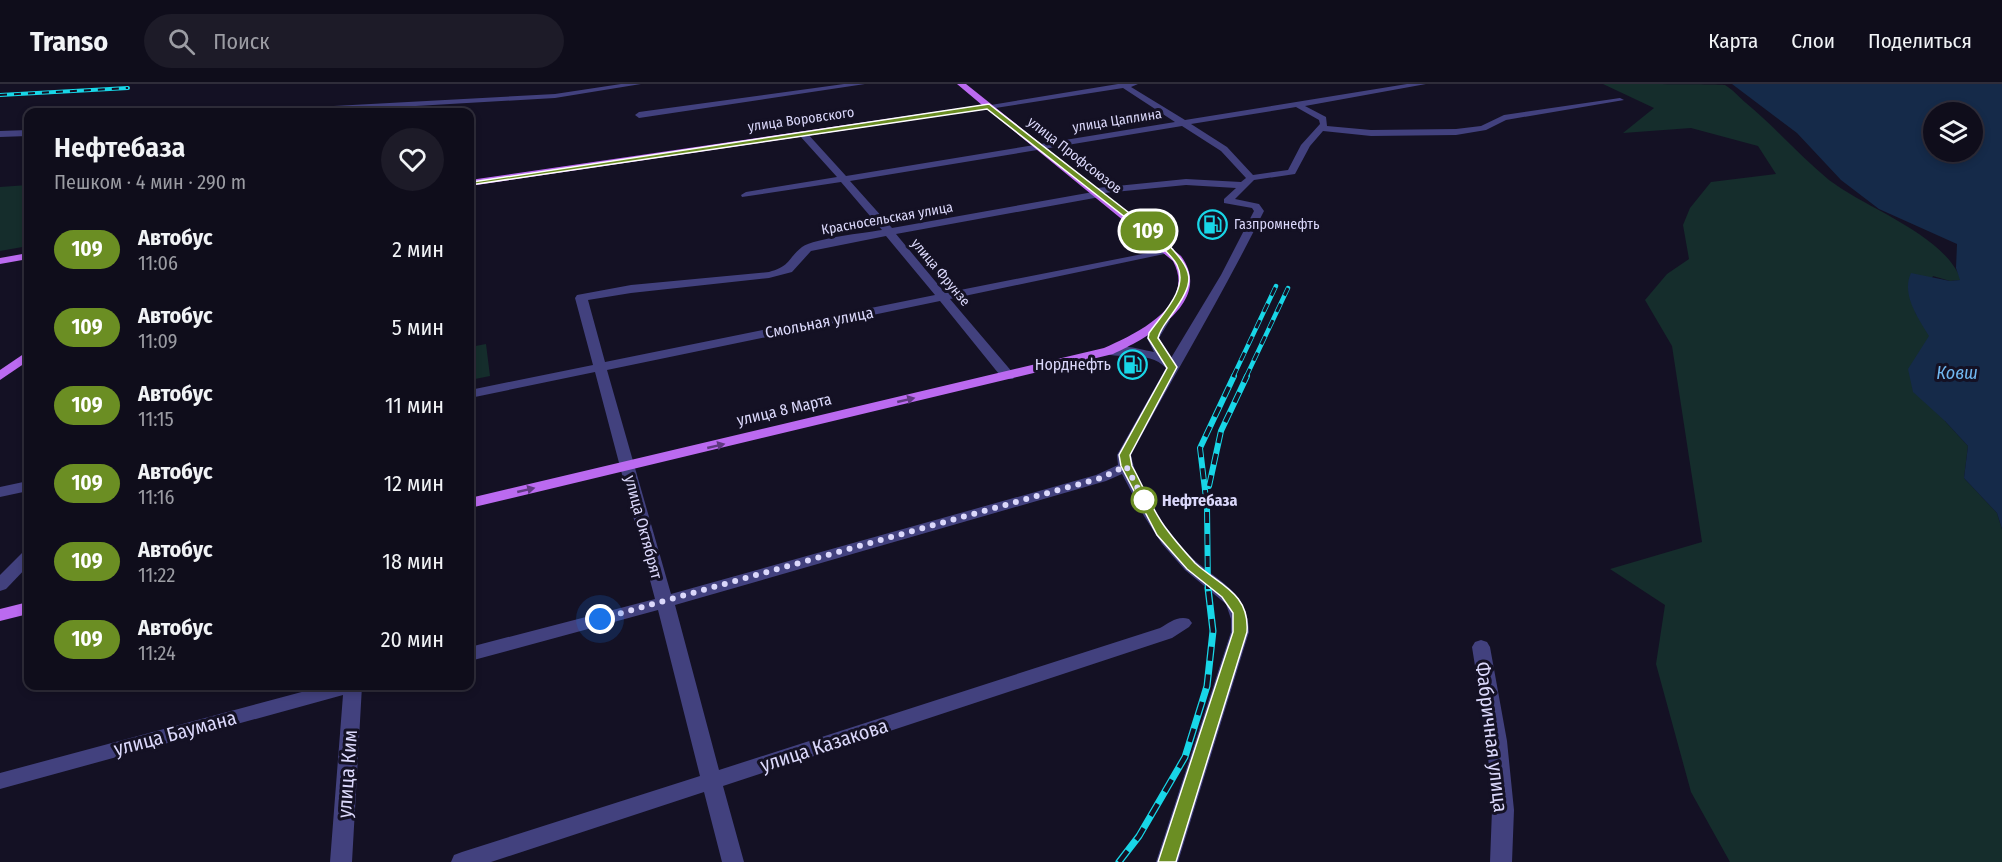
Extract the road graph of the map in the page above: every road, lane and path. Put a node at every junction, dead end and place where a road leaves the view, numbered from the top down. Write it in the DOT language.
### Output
graph roads {
  1 [pos="637,84"];
  2 [pos="861,84"];
  3 [pos="961,84"];
  4 [pos="1137,84"];
  5 [pos="1422,84"];
  6 [pos="1125,85"];
  7 [pos="1620,100"];
  8 [pos="1298,105"];
  9 [pos="989,106"];
  10 [pos="366,108"];
  11 [pos="639,115"];
  12 [pos="1184,123"];
  13 [pos="1319,128"];
  14 [pos="24,133"];
  15 [pos="0,134"];
  16 [pos="803,134"];
  17 [pos="1040,147"];
  18 [pos="844,179"];
  19 [pos="474,182"];
  20 [pos="1246,182"];
  21 [pos="1098,192"];
  22 [pos="746,195"];
  23 [pos="888,233"];
  24 [pos="1169,250"];
  25 [pos="24,257"];
  26 [pos="1,262"];
  27 [pos="581,297"];
  28 [pos="943,297"];
  29 [pos="1164,320"];
  30 [pos="1108,351"];
  31 [pos="24,358"];
  32 [pos="1168,363"];
  33 [pos="599,366"];
  34 [pos="0,376"];
  35 [pos="1008,376"];
  36 [pos="474,393"];
  37 [pos="1126,466"];
  38 [pos="628,467"];
  39 [pos="24,487"];
  40 [pos="0,492"];
  41 [pos="474,502"];
  42 [pos="24,561"];
  43 [pos="0,585"];
  44 [pos="664,602"];
  45 [pos="24,609"];
  46 [pos="0,615"];
  47 [pos="1183,623"];
  48 [pos="1481,647"];
  49 [pos="474,653"];
  50 [pos="336,690"];
  51 [pos="351,690"];
  52 [pos="0,781"];
  53 [pos="711,782"];
  54 [pos="341,862"];
  55 [pos="462,862"];
  56 [pos="733,862"];
  57 [pos="1167,862"];
  58 [pos="1501,862"];
  1 -- 10 [label="street"];
  2 -- 11 [label="street"];
  3 -- 9 [label="main road, улица Профсоюзов"];
  4 -- 6 [label="street, улица Воровского"];
  5 -- 8 [label="street, улица Цаплина"];
  6 -- 9 [label="street, улица Воровского"];
  6 -- 12 [label="street"];
  7 -- 13 [label="street"];
  8 -- 12 [label="street, улица Цаплина"];
  8 -- 13 [label="street"];
  9 -- 16 [label="main road, улица Воровского"];
  9 -- 17 [label="main road, улица Профсоюзов"];
  12 -- 17 [label="street, улица Цаплина"];
  12 -- 20 [label="street"];
  13 -- 20 [label="street, Красносельская улица"];
  14 -- 15 [label="street"];
  16 -- 18 [label="street, улица Фрунзе"];
  16 -- 19 [label="main road, улица Воровского"];
  17 -- 18 [label="street, улица Цаплина"];
  17 -- 21 [label="main road, улица Профсоюзов"];
  18 -- 22 [label="street, улица Цаплина"];
  18 -- 23 [label="street, улица Фрунзе"];
  20 -- 21 [label="street, Красносельская улица"];
  20 -- 32 [label="street"];
  21 -- 23 [label="street, Красносельская улица"];
  21 -- 24 [label="main road, улица Профсоюзов"];
  23 -- 27 [label="street, Красносельская улица"];
  23 -- 28 [label="street, улица Фрунзе"];
  24 -- 28 [label="street, Смольная улица"];
  24 -- 29 [label="main road, улица Профсоюзов"];
  25 -- 26 [label="main road"];
  27 -- 33 [label="street, улица Октябрят"];
  28 -- 33 [label="street, Смольная улица"];
  28 -- 35 [label="street, улица Фрунзе"];
  29 -- 30 [label="main road, улица Профсоюзов"];
  29 -- 32 [label="street"];
  30 -- 32 [label="street"];
  30 -- 35 [label="main road, улица 8 Марта"];
  31 -- 34 [label="main road"];
  32 -- 37 [label="street"];
  33 -- 36 [label="street, Смольная улица"];
  33 -- 38 [label="street, улица Октябрят"];
  38 -- 35 [label="main road, улица 8 Марта, one-way"];
  37 -- 44 [label="street"];
  37 -- 57 [label="street"];
  41 -- 38 [label="main road, улица 8 Марта, one-way"];
  38 -- 44 [label="street, улица Октябрят"];
  39 -- 40 [label="street"];
  42 -- 43 [label="street"];
  44 -- 49 [label="street"];
  44 -- 53 [label="street, улица Октябрят"];
  45 -- 46 [label="main road"];
  47 -- 53 [label="street, улица Казакова"];
  48 -- 58 [label="street, Фабричная улица"];
  50 -- 52 [label="street, улица Баумана"];
  51 -- 54 [label="street, улица Ким"];
  53 -- 55 [label="street, улица Казакова"];
  53 -- 56 [label="street, улица Октябрят"];
}
